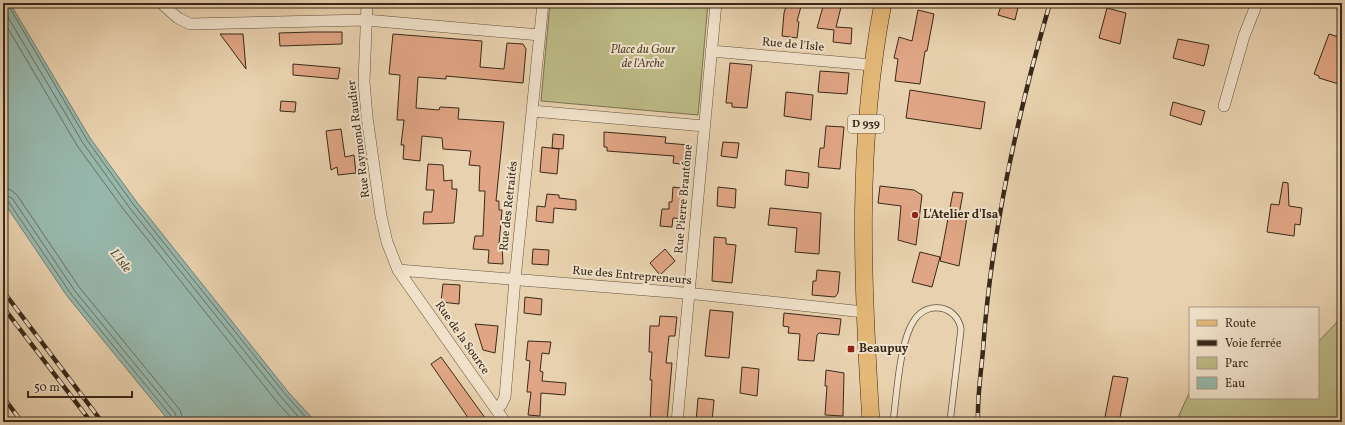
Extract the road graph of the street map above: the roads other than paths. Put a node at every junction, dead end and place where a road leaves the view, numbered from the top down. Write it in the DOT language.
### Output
graph roads {
  1 [pos="161,3"];
  2 [pos="367,3"];
  3 [pos="543,3"];
  4 [pos="716,3"];
  5 [pos="883,3"];
  6 [pos="1257,3"];
  7 [pos="366,20"];
  8 [pos="540,35"];
  9 [pos="712,51"];
  10 [pos="872,65"];
  11 [pos="1224,106"];
  12 [pos="532,111"];
  13 [pos="704,126"];
  14 [pos="398,270"];
  15 [pos="515,279"];
  16 [pos="689,293"];
  17 [pos="864,312"];
  18 [pos="496,409"];
  19 [pos="504,422"];
  20 [pos="677,422"];
  21 [pos="871,422"];
  22 [pos="894,422"];
  23 [pos="950,422"];
  1 -- 7 [label="street"];
  2 -- 7 [label="street, Rue Raymond Raudier"];
  3 -- 8 [label="street, Rue des Retraités"];
  4 -- 9 [label="street, Rue Pierre Brantôme"];
  5 -- 10 [label="main road, D 939"];
  6 -- 11 [label="street"];
  7 -- 8 [label="street"];
  7 -- 14 [label="street, Rue Raymond Raudier"];
  8 -- 12 [label="street, Rue des Retraités"];
  9 -- 10 [label="street, Rue de l'Isle"];
  9 -- 13 [label="street, Rue Pierre Brantôme"];
  10 -- 17 [label="main road, D 939"];
  12 -- 13 [label="street"];
  12 -- 15 [label="street, Rue des Retraités"];
  13 -- 16 [label="street, Rue Pierre Brantôme"];
  14 -- 15 [label="street, Rue des Entrepreneurs"];
  14 -- 18 [label="street, Rue de la Source"];
  15 -- 16 [label="street, Rue des Entrepreneurs"];
  15 -- 18 [label="street, Rue des Retraités"];
  16 -- 17 [label="street, Rue des Entrepreneurs"];
  16 -- 20 [label="street, Rue Pierre Brantôme"];
  17 -- 21 [label="main road, D 939"];
  18 -- 19 [label="street, Rue de la Source"];
  22 -- 23 [label="lane"];
}
